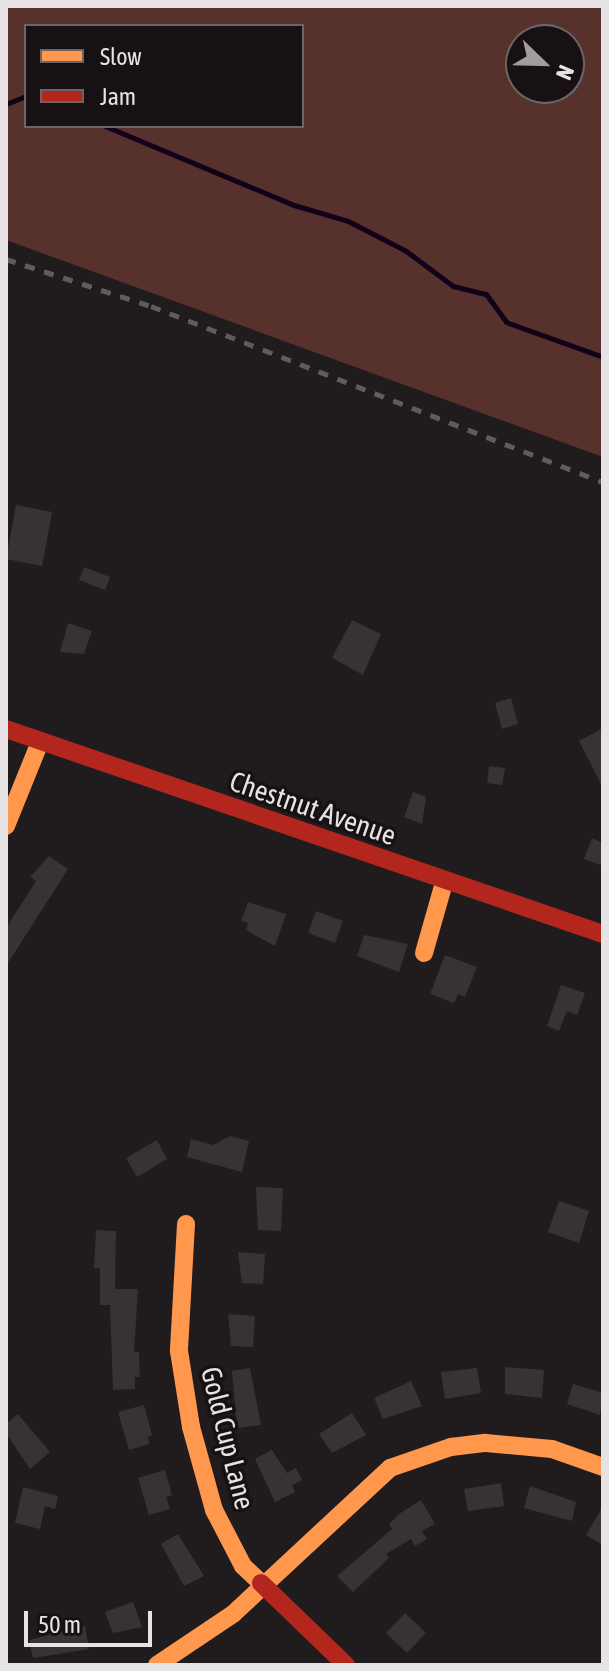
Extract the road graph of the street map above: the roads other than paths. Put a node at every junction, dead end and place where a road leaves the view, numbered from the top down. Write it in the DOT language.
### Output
graph roads {
  1 [pos="6,729"];
  2 [pos="40,742"];
  3 [pos="6,826"];
  4 [pos="444,883"];
  5 [pos="603,934"];
  6 [pos="424,953"];
  7 [pos="186,1224"];
  8 [pos="603,1467"];
  9 [pos="262,1588"];
  10 [pos="157,1665"];
  11 [pos="346,1665"];
  1 -- 2 [label="street, Chestnut Avenue"];
  2 -- 3 [label="street"];
  2 -- 4 [label="street, Chestnut Avenue"];
  4 -- 5 [label="street, Chestnut Avenue"];
  4 -- 6 [label="street"];
  7 -- 9 [label="street, Gold Cup Lane"];
  8 -- 9 [label="street"];
  9 -- 10 [label="street"];
  9 -- 11 [label="street, Gold Cup Lane"];
}
